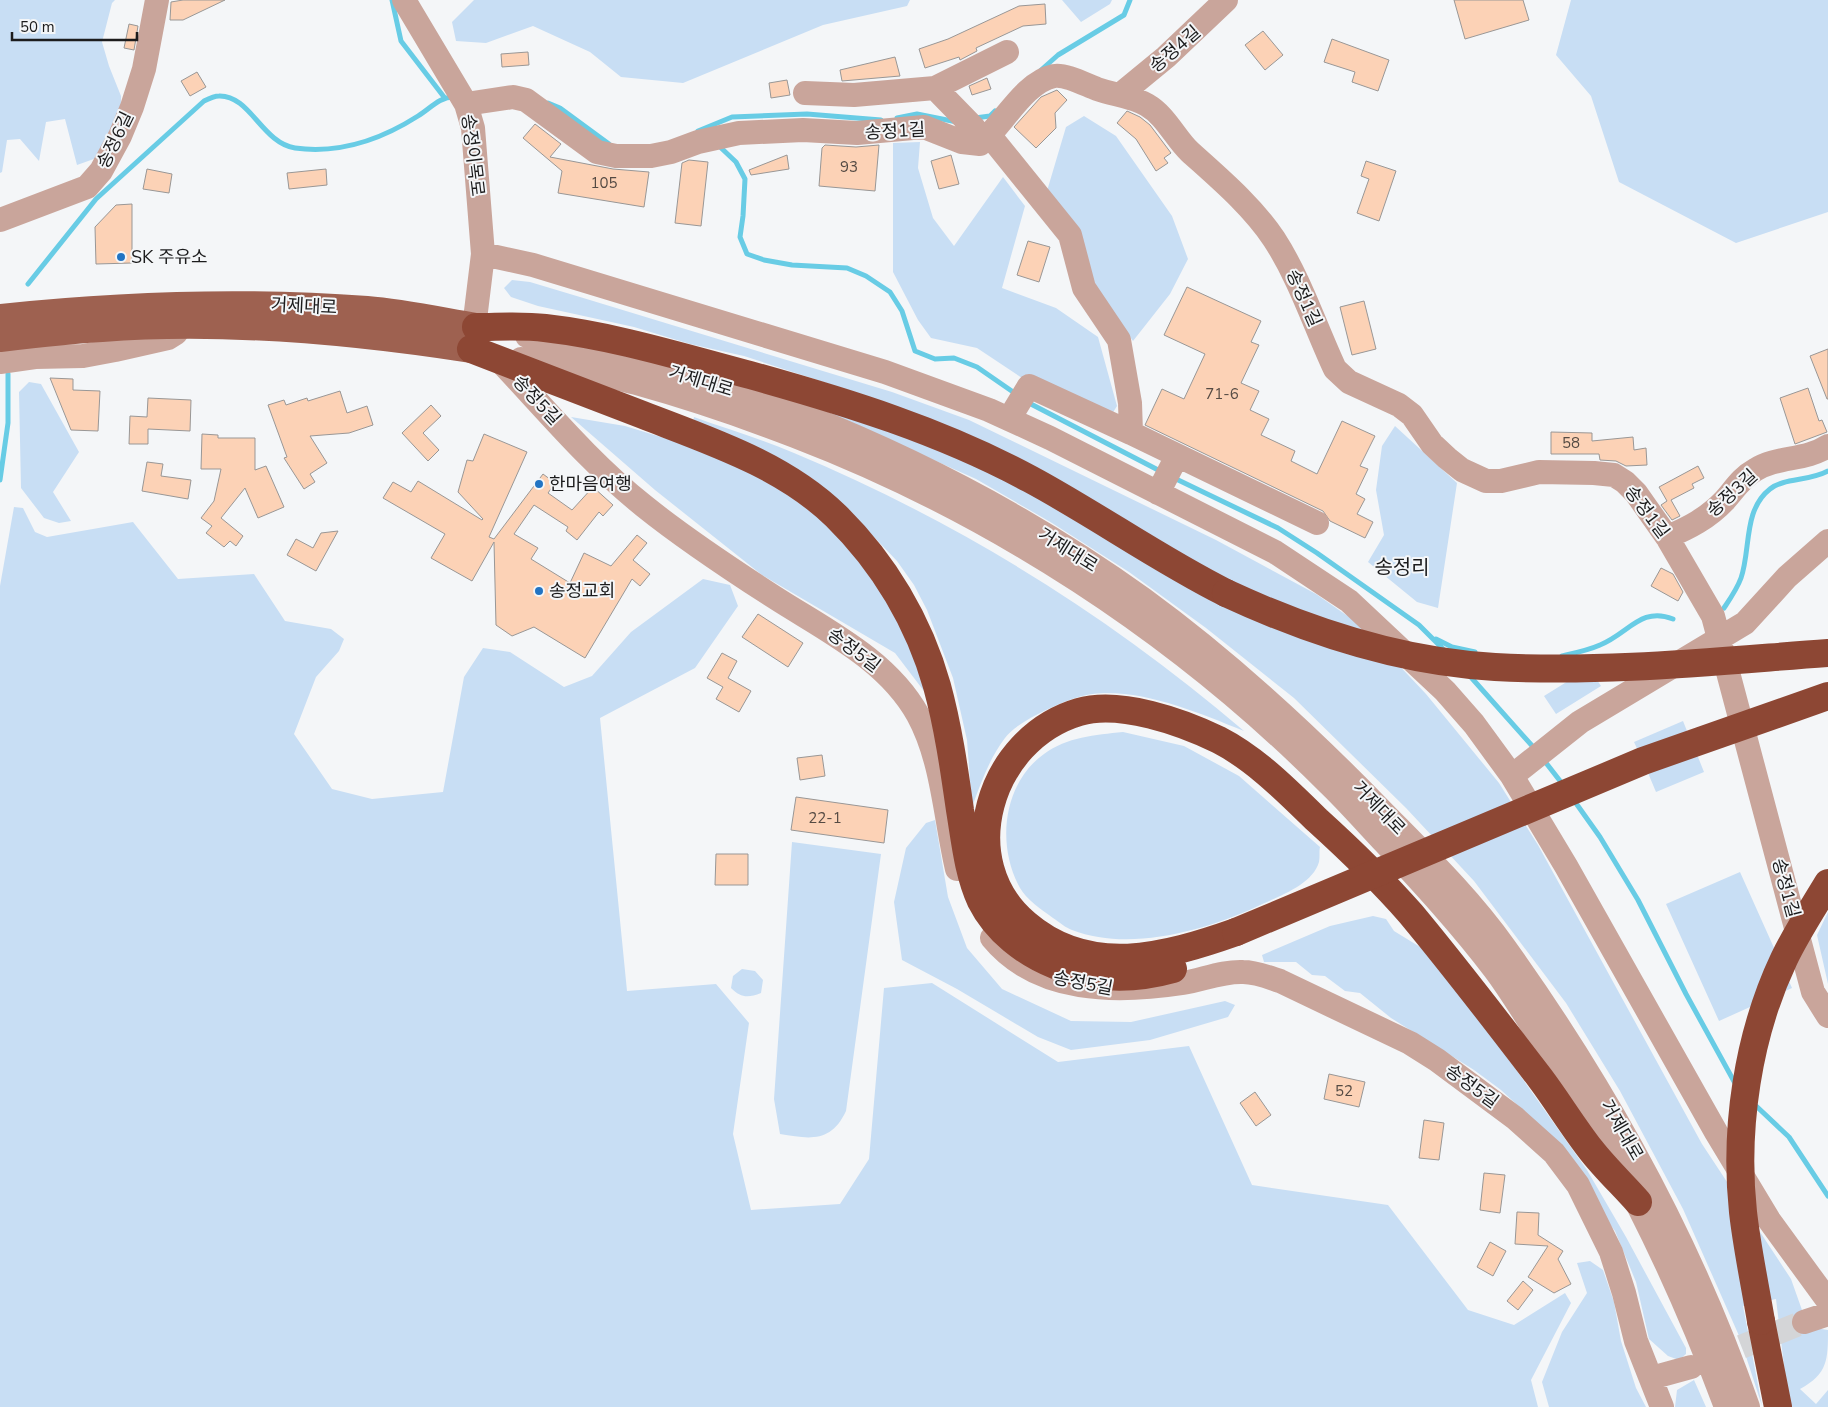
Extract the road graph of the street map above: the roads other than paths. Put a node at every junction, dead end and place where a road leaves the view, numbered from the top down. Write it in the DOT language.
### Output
graph roads {
  1 [pos="157,0"];
  2 [pos="404,0"];
  3 [pos="1226,0"];
  4 [pos="1007,52"];
  5 [pos="805,93"];
  6 [pos="1121,94"];
  7 [pos="943,96"];
  8 [pos="466,104"];
  9 [pos="981,136"];
  10 [pos="0,220"];
  11 [pos="483,254"];
  12 [pos="0,318"];
  13 [pos="180,326"];
  14 [pos="0,338"];
  15 [pos="474,338"];
  16 [pos="500,360"];
  17 [pos="0,362"];
  18 [pos="1009,419"];
  19 [pos="1130,433"];
  20 [pos="1828,446"];
  21 [pos="1177,456"];
  22 [pos="1158,493"];
  23 [pos="1317,524"];
  24 [pos="1667,537"];
  25 [pos="1828,541"];
  26 [pos="1718,638"];
  27 [pos="1828,653"];
  28 [pos="1828,696"];
  29 [pos="1828,712"];
  30 [pos="1519,770"];
  31 [pos="1828,883"];
  32 [pos="1245,938"];
  33 [pos="1828,1016"];
  34 [pos="1638,1202"];
  35 [pos="1828,1301"];
  36 [pos="1828,1314"];
  37 [pos="1804,1322"];
  38 [pos="1690,1367"];
  39 [pos="1651,1378"];
  40 [pos="1662,1407"];
  41 [pos="1726,1407"];
  42 [pos="1748,1407"];
  43 [pos="1778,1407"];
  1 -- 10 [label="street, 송정6길"];
  2 -- 8 [label="street, 송정이목로"];
  3 -- 6 [label="street, 송정4길"];
  4 -- 7 [label="street"];
  5 -- 7 [label="street"];
  6 -- 9 [label="street, 송정1길"];
  6 -- 24 [label="street, 송정1길"];
  7 -- 9 [label="street"];
  8 -- 9 [label="street, 송정1길"];
  8 -- 11 [label="street, 송정이목로"];
  9 -- 19 [label="street"];
  11 -- 15 [label="street, 송정이목로"];
  11 -- 18 [label="street"];
  12 -- 15 [label="main road, 거제대로"];
  13 -- 14 [label="main road, 거제대로"];
  13 -- 15 [label="main road, 거제대로"];
  13 -- 17 [label="street"];
  15 -- 16 [label="highway"];
  15 -- 27 [label="highway, bridge"];
  15 -- 34 [label="street, 거제대로"];
  15 -- 42 [label="street, 거제대로"];
  16 -- 32 [label="highway"];
  16 -- 39 [label="street, 송정5길"];
  18 -- 19 [label="street"];
  18 -- 22 [label="street"];
  19 -- 21 [label="street"];
  20 -- 24 [label="street, 송정3길"];
  21 -- 22 [label="street"];
  21 -- 23 [label="street"];
  22 -- 30 [label="street"];
  24 -- 26 [label="street, 송정1길"];
  25 -- 26 [label="street"];
  26 -- 30 [label="street"];
  26 -- 33 [label="street, 송정1길"];
  28 -- 32 [label="highway, bridge"];
  29 -- 32 [label="highway"];
  30 -- 35 [label="street"];
  31 -- 43 [label="highway, bridge"];
  32 -- 34 [label="highway"];
  34 -- 41 [label="street, 거제대로"];
  36 -- 37 [label="street"];
  38 -- 39 [label="street"];
  39 -- 40 [label="street, 송정5길"];
}
